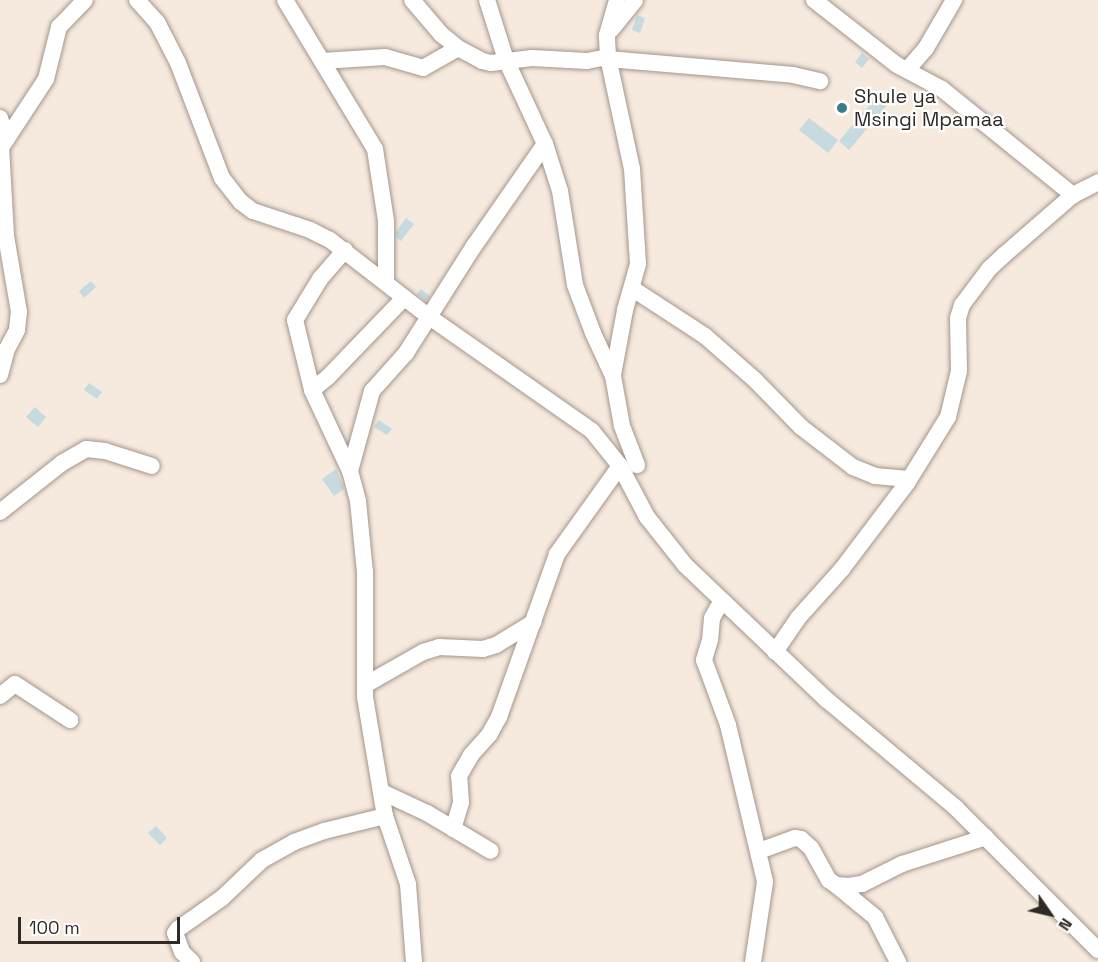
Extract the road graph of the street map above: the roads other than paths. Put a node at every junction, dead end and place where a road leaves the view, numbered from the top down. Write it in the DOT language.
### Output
graph roads {
  1 [pos="85,0"];
  2 [pos="137,0"];
  3 [pos="285,0"];
  4 [pos="412,0"];
  5 [pos="487,0"];
  6 [pos="617,0"];
  7 [pos="635,0"];
  8 [pos="814,0"];
  9 [pos="954,0"];
  10 [pos="607,35"];
  11 [pos="458,48"];
  12 [pos="608,58"];
  13 [pos="506,60"];
  14 [pos="322,61"];
  15 [pos="907,70"];
  16 [pos="820,81"];
  17 [pos="0,118"];
  18 [pos="545,144"];
  19 [pos="3,145"];
  20 [pos="1098,182"];
  21 [pos="1074,195"];
  22 [pos="345,250"];
  23 [pos="386,284"];
  24 [pos="633,289"];
  25 [pos="404,298"];
  26 [pos="428,316"];
  27 [pos="0,375"];
  28 [pos="613,375"];
  29 [pos="312,390"];
  30 [pos="628,465"];
  31 [pos="153,466"];
  32 [pos="350,471"];
  33 [pos="909,479"];
  34 [pos="0,512"];
  35 [pos="721,602"];
  36 [pos="534,622"];
  37 [pos="775,652"];
  38 [pos="365,685"];
  39 [pos="0,696"];
  40 [pos="70,720"];
  41 [pos="382,792"];
  42 [pos="385,816"];
  43 [pos="453,829"];
  44 [pos="987,837"];
  45 [pos="491,851"];
  46 [pos="759,851"];
  47 [pos="836,885"];
  48 [pos="1098,950"];
  49 [pos="192,962"];
  50 [pos="414,962"];
  51 [pos="753,962"];
  52 [pos="898,962"];
  1 -- 19 [label="street"];
  2 -- 22 [label="street"];
  3 -- 14 [label="street"];
  4 -- 11 [label="street"];
  5 -- 13 [label="street"];
  6 -- 10 [label="street"];
  7 -- 10 [label="street"];
  8 -- 15 [label="street"];
  9 -- 15 [label="street"];
  10 -- 12 [label="street"];
  11 -- 13 [label="street"];
  11 -- 14 [label="street"];
  12 -- 13 [label="street"];
  12 -- 16 [label="street"];
  12 -- 24 [label="street"];
  13 -- 18 [label="street"];
  14 -- 23 [label="street"];
  15 -- 21 [label="street"];
  17 -- 19 [label="street"];
  18 -- 26 [label="street"];
  18 -- 28 [label="street"];
  19 -- 27 [label="street"];
  20 -- 21 [label="street"];
  21 -- 33 [label="street"];
  22 -- 23 [label="street"];
  22 -- 29 [label="street"];
  23 -- 25 [label="street"];
  24 -- 28 [label="street"];
  24 -- 33 [label="street"];
  25 -- 26 [label="street"];
  25 -- 29 [label="street"];
  26 -- 30 [label="street"];
  26 -- 32 [label="street"];
  28 -- 30 [label="street"];
  29 -- 32 [label="street"];
  30 -- 35 [label="street"];
  30 -- 36 [label="street"];
  31 -- 34 [label="street"];
  32 -- 38 [label="street"];
  33 -- 37 [label="street"];
  35 -- 37 [label="street"];
  35 -- 46 [label="street"];
  36 -- 38 [label="street"];
  36 -- 43 [label="street"];
  37 -- 44 [label="street"];
  38 -- 41 [label="street"];
  39 -- 40 [label="street"];
  41 -- 42 [label="street"];
  41 -- 43 [label="street"];
  42 -- 49 [label="street"];
  42 -- 50 [label="street"];
  43 -- 45 [label="street"];
  44 -- 47 [label="street"];
  44 -- 48 [label="street"];
  46 -- 47 [label="street"];
  46 -- 51 [label="street"];
  47 -- 52 [label="street"];
}
